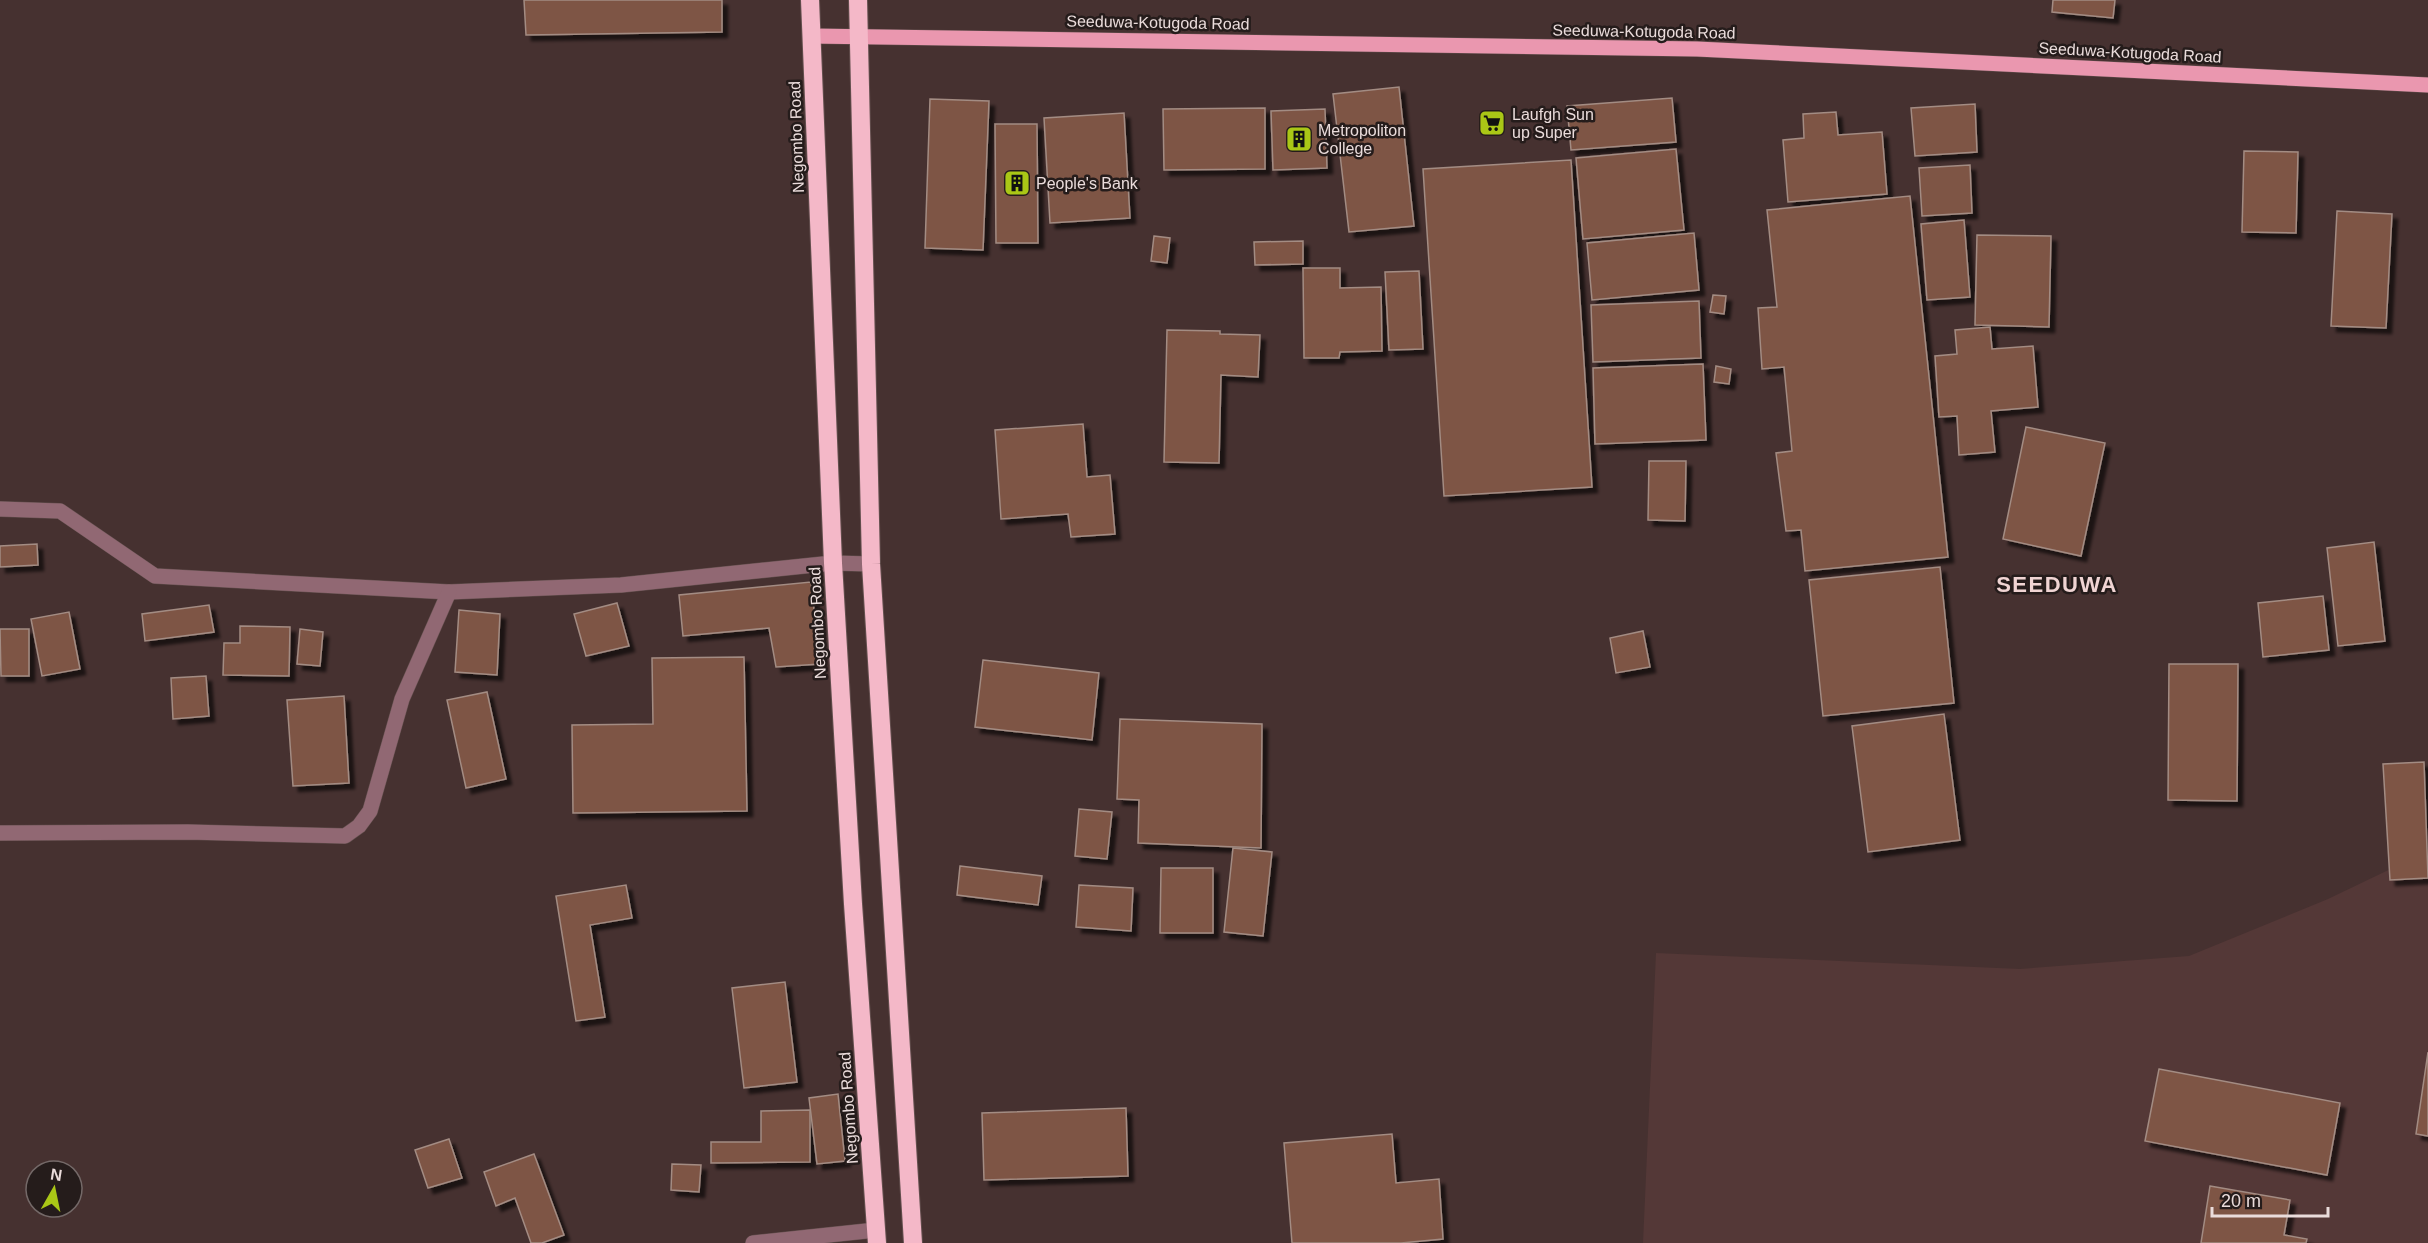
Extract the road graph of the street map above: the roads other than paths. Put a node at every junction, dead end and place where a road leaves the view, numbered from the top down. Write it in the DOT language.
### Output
graph roads {
  1 [pos="810,0"];
  2 [pos="858,0"];
  3 [pos="859,35"];
  4 [pos="811,36"];
  5 [pos="2428,85"];
  6 [pos="0,509"];
  7 [pos="833,563"];
  8 [pos="871,564"];
  9 [pos="449,592"];
  10 [pos="0,833"];
  11 [pos="876,1236"];
  12 [pos="753,1243"];
  13 [pos="913,1243"];
  1 -- 4 [label="highway, Negombo Road"];
  2 -- 3 [label="highway"];
  3 -- 4 [label="main road, Seeduwa-Kotugoda Road"];
  3 -- 5 [label="main road, Seeduwa-Kotugoda Road"];
  3 -- 8 [label="highway"];
  4 -- 7 [label="highway, Negombo Road"];
  6 -- 9 [label="street"];
  7 -- 8 [label="street"];
  7 -- 9 [label="street"];
  7 -- 11 [label="highway, Negombo Road"];
  8 -- 13 [label="highway"];
  9 -- 10 [label="street"];
  11 -- 12 [label="street"];
}
